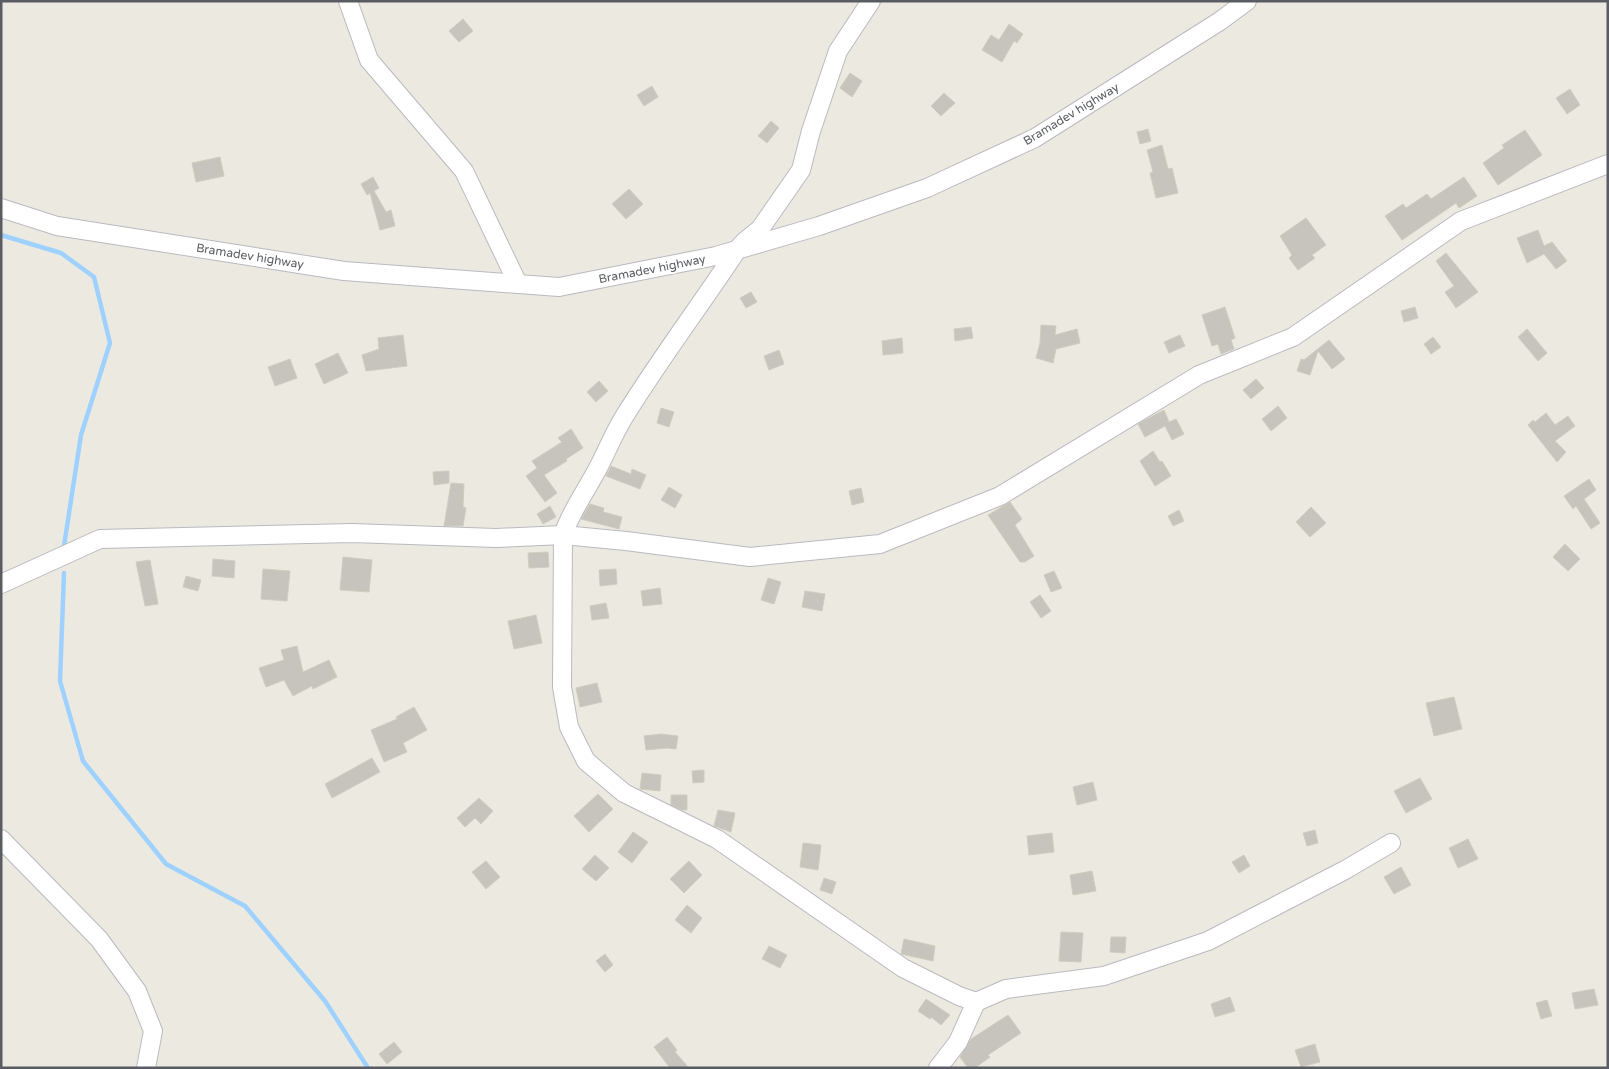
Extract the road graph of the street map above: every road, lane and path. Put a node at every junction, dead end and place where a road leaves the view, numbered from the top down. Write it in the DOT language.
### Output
graph roads {
  1 [pos="348,1"];
  2 [pos="871,1"];
  3 [pos="1247,1"];
  4 [pos="1608,164"];
  5 [pos="1,208"];
  6 [pos="737,250"];
  7 [pos="518,284"];
  8 [pos="563,535"];
  9 [pos="1,584"];
  10 [pos="1,840"];
  11 [pos="1391,843"];
  12 [pos="976,1002"];
  13 [pos="146,1068"];
  14 [pos="938,1068"];
  1 -- 7 [label="street"];
  2 -- 6 [label="street"];
  3 -- 6 [label="street, Bramadev highway"];
  4 -- 8 [label="street"];
  5 -- 7 [label="street, Bramadev highway"];
  6 -- 7 [label="street, Bramadev highway"];
  6 -- 8 [label="street"];
  8 -- 9 [label="street"];
  8 -- 12 [label="street"];
  10 -- 13 [label="street"];
  11 -- 12 [label="street"];
  12 -- 14 [label="street"];
}
